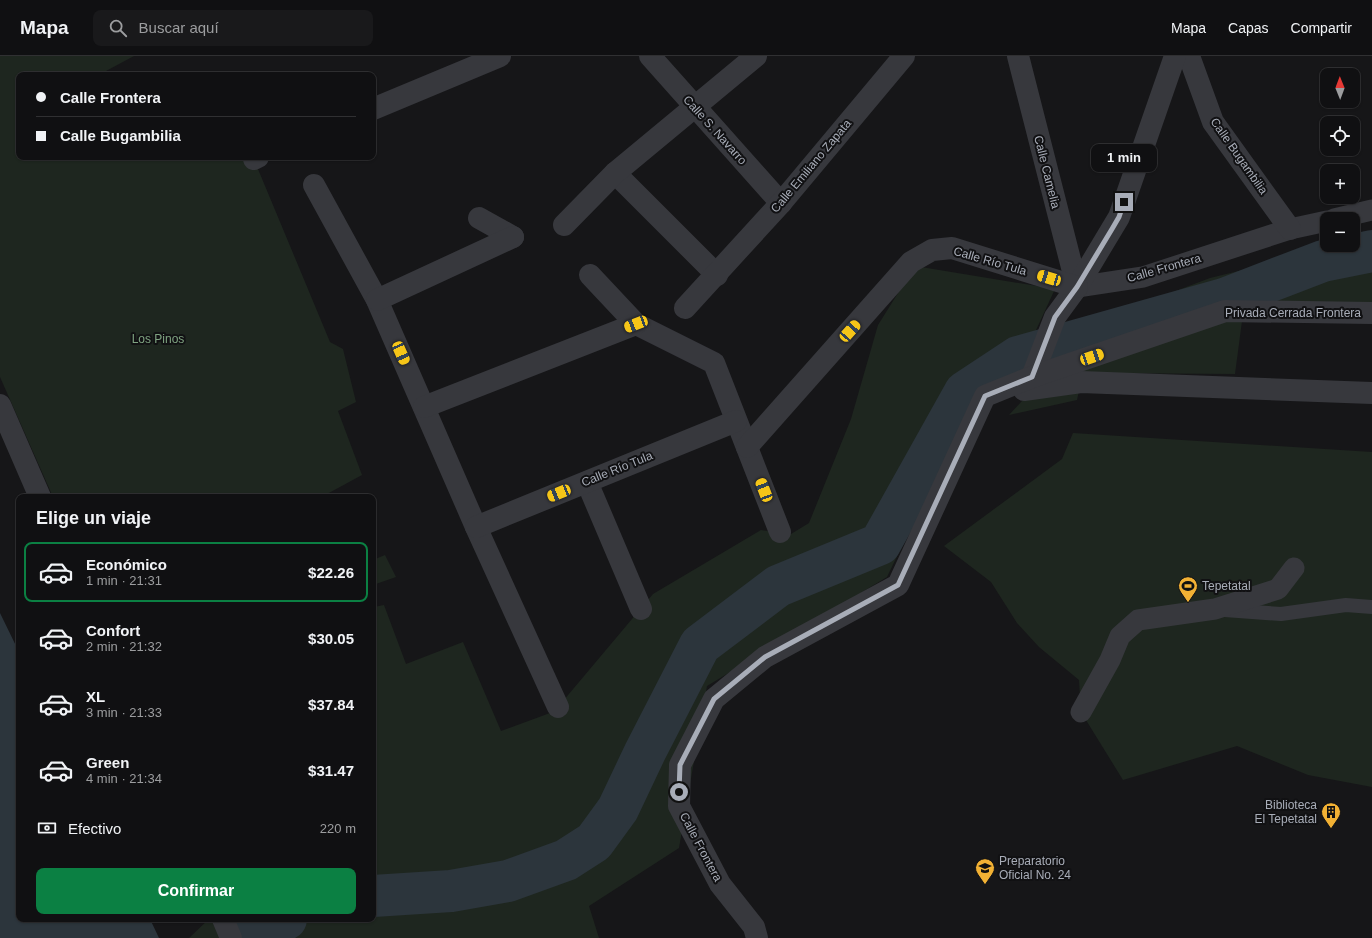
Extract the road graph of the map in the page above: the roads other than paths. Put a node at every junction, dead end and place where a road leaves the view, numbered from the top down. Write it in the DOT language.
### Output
graph roads {
  1 [pos="500,56"];
  2 [pos="650,56"];
  3 [pos="756,56"];
  4 [pos="904,56"];
  5 [pos="1018,56"];
  6 [pos="1175,56"];
  7 [pos="1189,56"];
  8 [pos="695,107"];
  9 [pos="376,108"];
  10 [pos="615,173"];
  11 [pos="314,185"];
  12 [pos="781,203"];
  13 [pos="1372,210"];
  14 [pos="1360,213"];
  15 [pos="479,218"];
  16 [pos="1320,223"];
  17 [pos="564,225"];
  18 [pos="1290,229"];
  19 [pos="590,275"];
  20 [pos="717,275"];
  21 [pos="1077,287"];
  22 [pos="377,300"];
  23 [pos="685,308"];
  24 [pos="1372,313"];
  25 [pos="636,324"];
  26 [pos="1032,377"];
  27 [pos="1372,393"];
  28 [pos="985,396"];
  29 [pos="0,405"];
  30 [pos="424,407"];
  31 [pos="736,421"];
  32 [pos="747,447"];
  33 [pos="587,482"];
  34 [pos="39,494"];
  35 [pos="476,527"];
  36 [pos="780,532"];
  37 [pos="1294,568"];
  38 [pos="1372,607"];
  39 [pos="641,609"];
  40 [pos="1215,609"];
  41 [pos="558,707"];
  42 [pos="1081,712"];
  43 [pos="224,922"];
  44 [pos="230,938"];
  45 [pos="757,938"];
  1 -- 9 [label="street"];
  2 -- 8 [label="street, Calle S. Navarro"];
  3 -- 8 [label="street"];
  4 -- 12 [label="street, Calle Emiliano Zapata"];
  5 -- 21 [label="street, Calle Camelia"];
  6 -- 21 [label="street"];
  7 -- 18 [label="street, Calle Bugambilia"];
  8 -- 10 [label="street"];
  8 -- 12 [label="street, Calle S. Navarro"];
  10 -- 17 [label="street"];
  10 -- 20 [label="street"];
  11 -- 22 [label="street"];
  12 -- 20 [label="street, Calle Emiliano Zapata"];
  13 -- 14 [label="street"];
  15 -- 22 [label="street"];
  16 -- 18 [label="street, Calle Frontera"];
  18 -- 21 [label="street, Calle Frontera"];
  19 -- 25 [label="street"];
  20 -- 23 [label="street, Calle Emiliano Zapata"];
  21 -- 26 [label="street"];
  21 -- 32 [label="street, Calle Río Tula"];
  22 -- 30 [label="street"];
  24 -- 26 [label="street, Privada Cerrada Frontera"];
  25 -- 30 [label="street"];
  25 -- 31 [label="street"];
  26 -- 28 [label="street"];
  27 -- 28 [label="street"];
  28 -- 45 [label="street, Calle Frontera"];
  29 -- 34 [label="street"];
  30 -- 35 [label="street"];
  31 -- 32 [label="street"];
  31 -- 33 [label="street, Calle Río Tula"];
  32 -- 36 [label="street"];
  33 -- 35 [label="street, Calle Río Tula"];
  33 -- 39 [label="street"];
  35 -- 41 [label="street"];
  37 -- 40 [label="street"];
  38 -- 40 [label="lane"];
  40 -- 42 [label="street"];
  43 -- 44 [label="street"];
}
